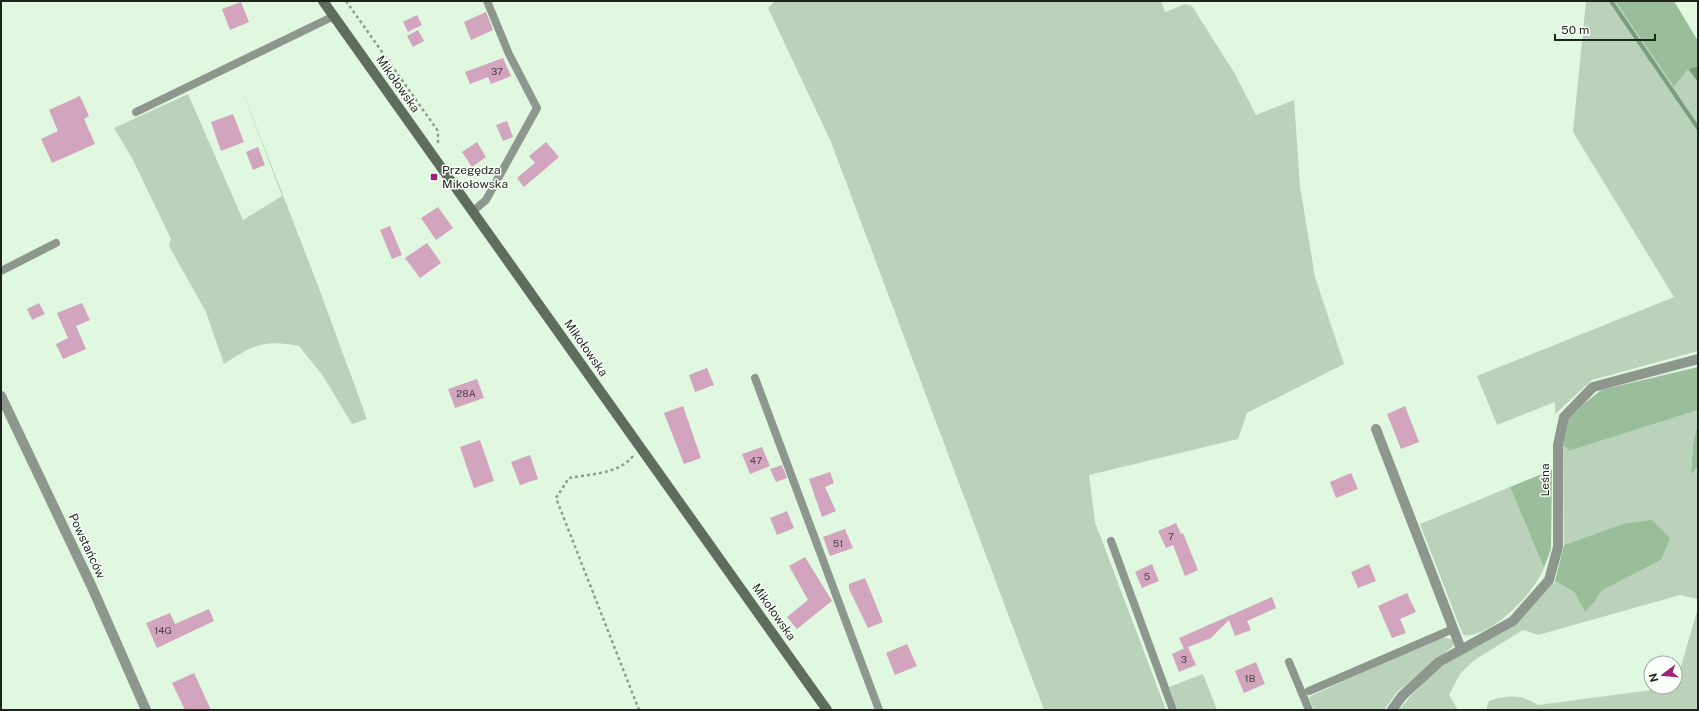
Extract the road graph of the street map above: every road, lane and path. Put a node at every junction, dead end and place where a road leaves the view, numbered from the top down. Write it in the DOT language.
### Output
graph roads {
  1 [pos="324,1"];
  2 [pos="346,1"];
  3 [pos="487,1"];
  4 [pos="334,16"];
  5 [pos="136,112"];
  6 [pos="434,158"];
  7 [pos="472,212"];
  8 [pos="56,243"];
  9 [pos="1,271"];
  10 [pos="1698,359"];
  11 [pos="755,378"];
  12 [pos="1,396"];
  13 [pos="1376,429"];
  14 [pos="640,447"];
  15 [pos="1111,542"];
  16 [pos="1453,629"];
  17 [pos="1461,649"];
  18 [pos="1289,662"];
  19 [pos="1309,691"];
  20 [pos="146,710"];
  21 [pos="639,710"];
  22 [pos="827,710"];
  23 [pos="879,710"];
  24 [pos="1173,710"];
  25 [pos="1309,710"];
  26 [pos="1392,710"];
  1 -- 4 [label="main road, Mikołowska"];
  2 -- 6 [label="path"];
  3 -- 7 [label="lane"];
  4 -- 5 [label="lane"];
  4 -- 6 [label="main road, Mikołowska"];
  6 -- 7 [label="main road, Mikołowska"];
  7 -- 14 [label="main road, Mikołowska"];
  8 -- 9 [label="lane"];
  10 -- 17 [label="street, Leśna"];
  11 -- 23 [label="lane"];
  12 -- 20 [label="street, Powstańców"];
  13 -- 16 [label="street"];
  14 -- 21 [label="path"];
  14 -- 22 [label="main road, Mikołowska"];
  15 -- 24 [label="lane"];
  16 -- 17 [label="street"];
  16 -- 19 [label="lane"];
  17 -- 26 [label="street, Leśna"];
  18 -- 25 [label="lane"];
}
